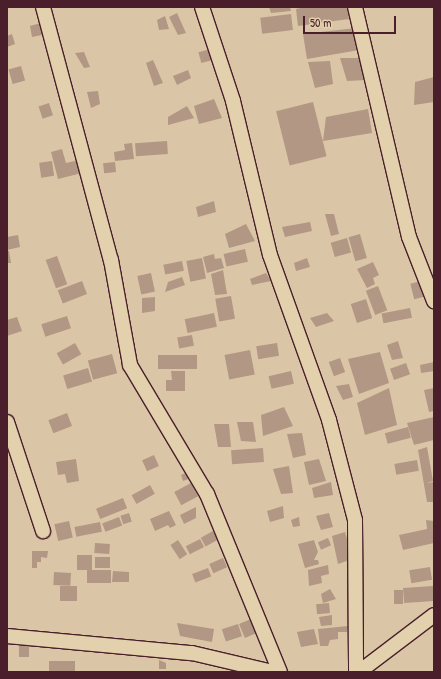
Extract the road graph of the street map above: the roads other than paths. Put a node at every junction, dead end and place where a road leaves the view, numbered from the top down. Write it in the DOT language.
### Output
graph roads {
  1 [pos="43,7"];
  2 [pos="202,7"];
  3 [pos="354,7"];
  4 [pos="434,301"];
  5 [pos="7,422"];
  6 [pos="43,531"];
  7 [pos="434,615"];
  8 [pos="7,636"];
  9 [pos="273,672"];
  10 [pos="280,672"];
  11 [pos="358,672"];
  1 -- 10 [label="street"];
  2 -- 11 [label="street"];
  3 -- 4 [label="street"];
  5 -- 6 [label="street"];
  7 -- 11 [label="street"];
  8 -- 9 [label="street"];
}
